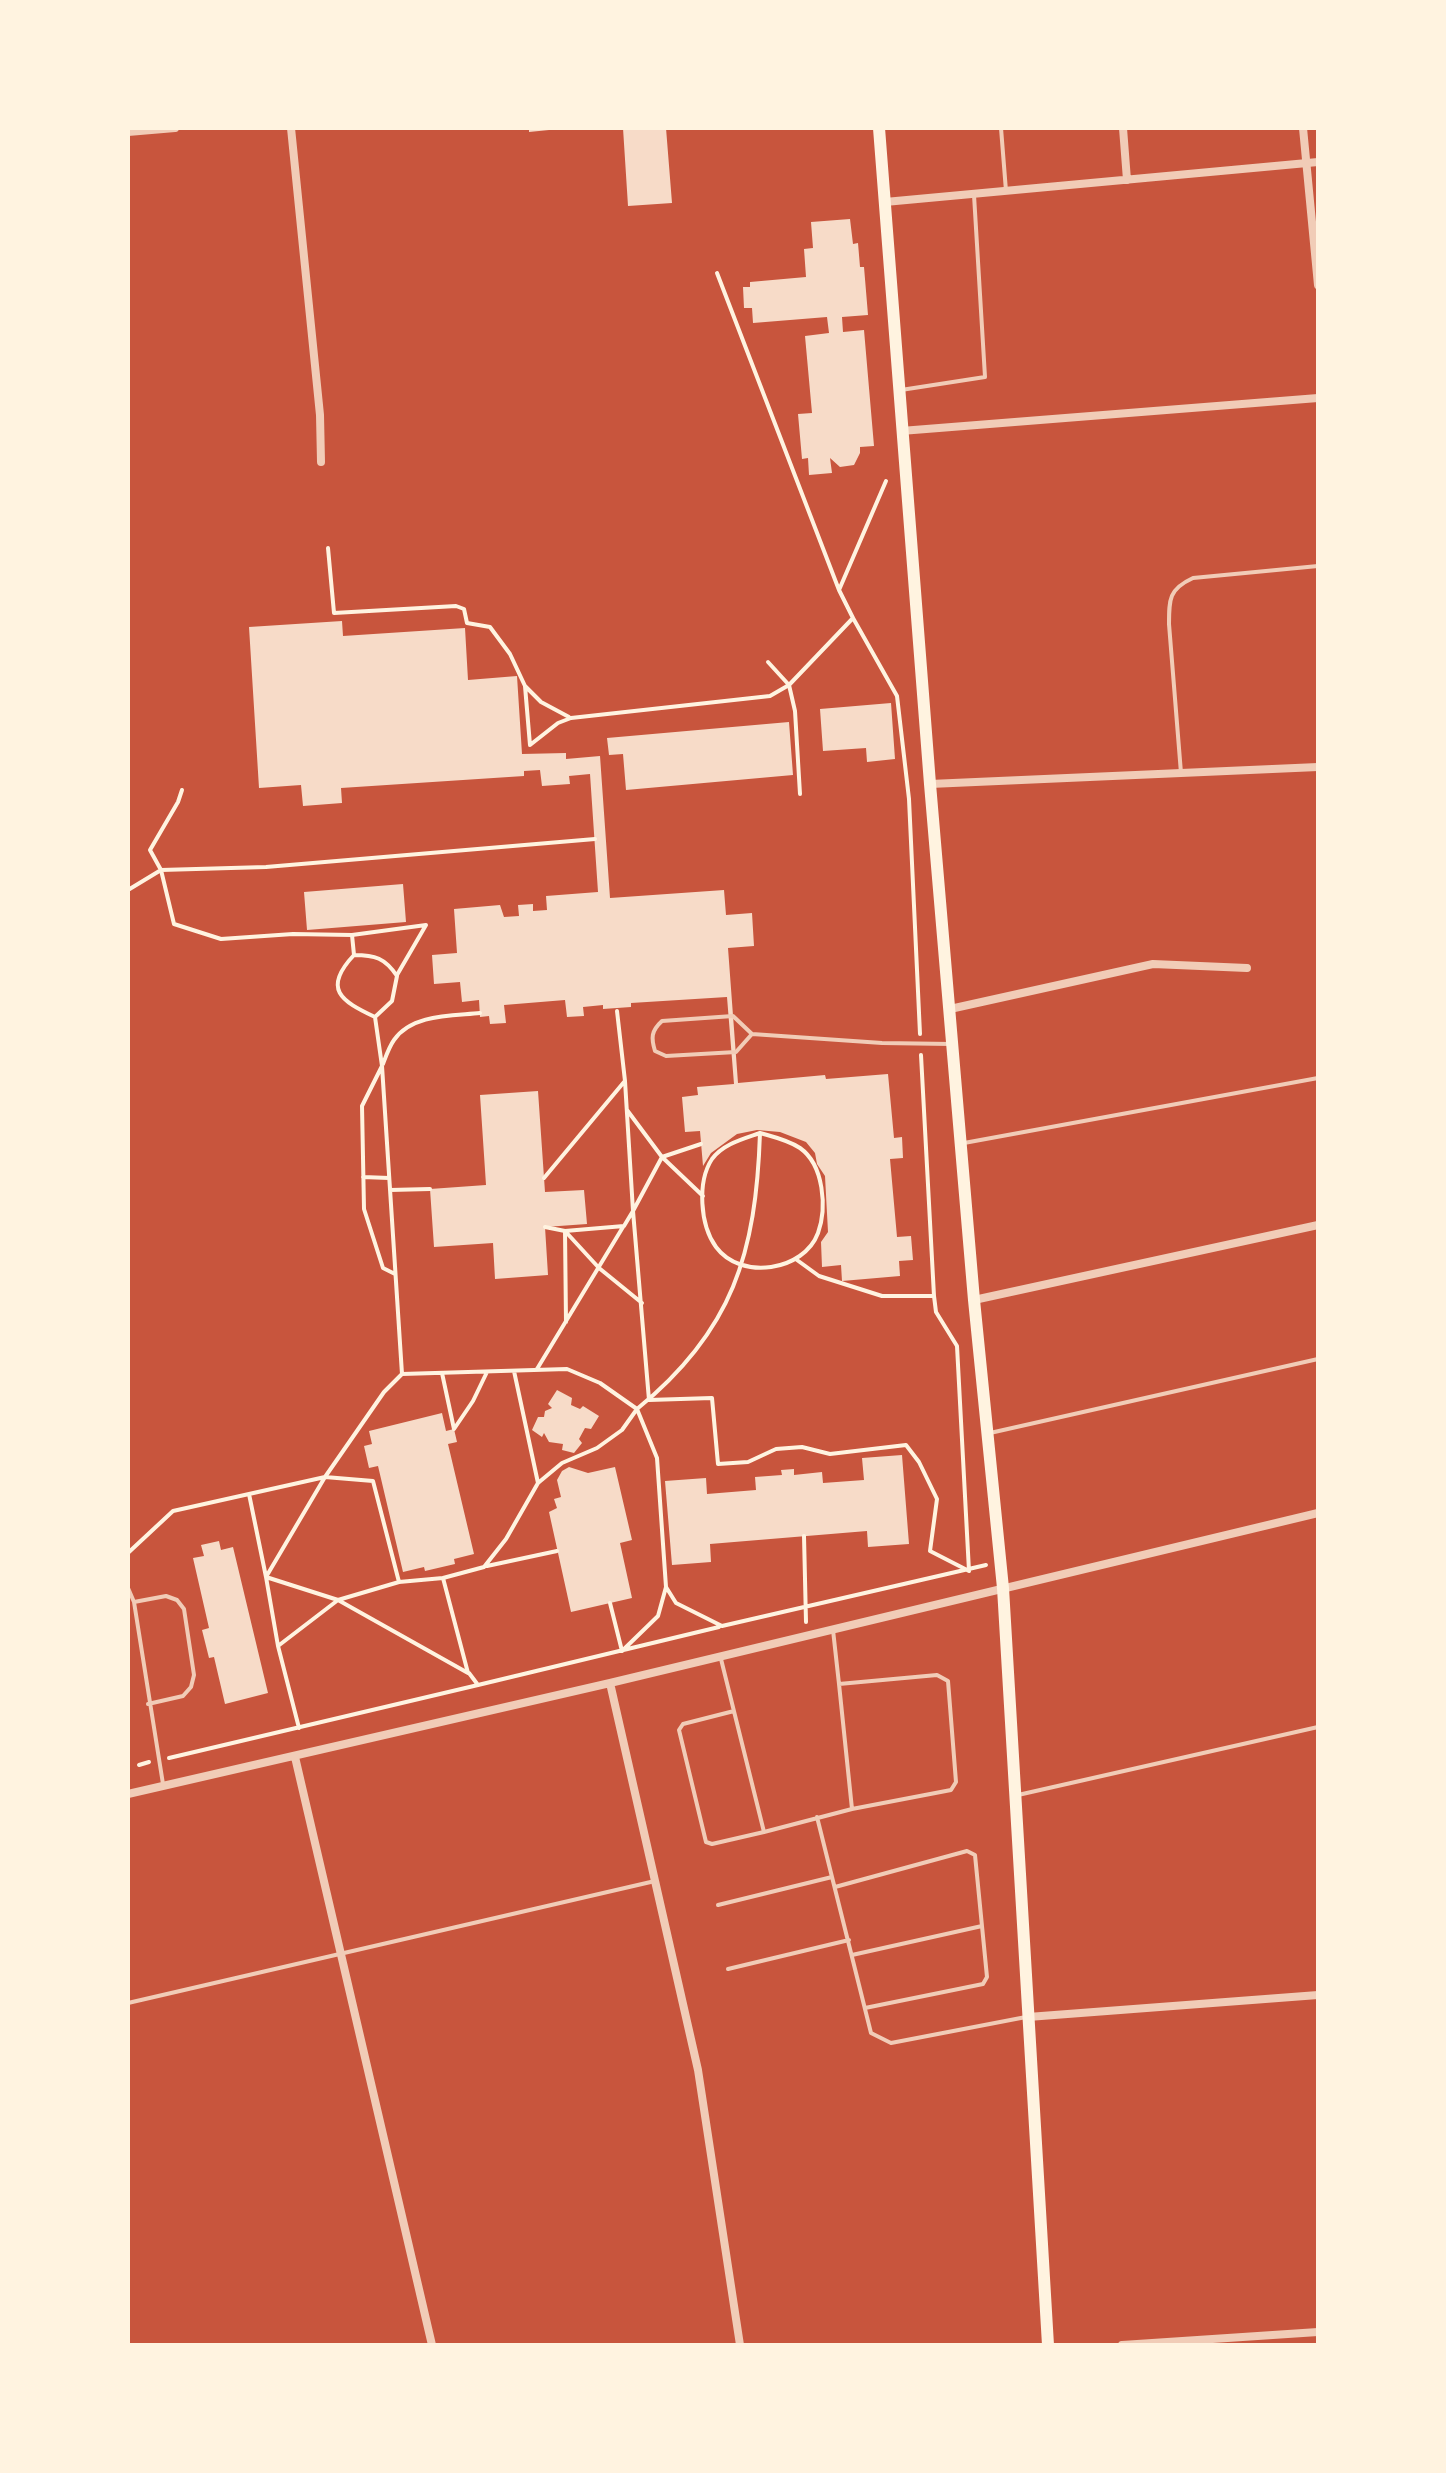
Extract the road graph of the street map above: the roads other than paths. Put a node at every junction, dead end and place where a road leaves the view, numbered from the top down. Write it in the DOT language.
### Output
graph roads {
  1 [pos="175,128"];
  2 [pos="291,128"];
  3 [pos="879,128"];
  4 [pos="1001,128"];
  5 [pos="1123,128"];
  6 [pos="1303,128"];
  7 [pos="128,132"];
  8 [pos="1318,162"];
  9 [pos="1306,163"];
  10 [pos="1127,180"];
  11 [pos="1006,191"];
  12 [pos="974,194"];
  13 [pos="885,202"];
  14 [pos="1318,285"];
  15 [pos="898,390"];
  16 [pos="1318,398"];
  17 [pos="901,431"];
  18 [pos="321,462"];
  19 [pos="1318,566"];
  20 [pos="1318,767"];
  21 [pos="1181,773"];
  22 [pos="930,784"];
  23 [pos="1247,968"];
  24 [pos="950,1009"];
  25 [pos="752,1034"];
  26 [pos="953,1044"];
  27 [pos="1318,1078"];
  28 [pos="961,1143"];
  29 [pos="1318,1225"];
  30 [pos="974,1300"];
  31 [pos="1318,1359"];
  32 [pos="988,1434"];
  33 [pos="1318,1513"];
  34 [pos="128,1588"];
  35 [pos="1003,1588"];
  36 [pos="134,1602"];
  37 [pos="833,1630"];
  38 [pos="720,1656"];
  39 [pos="610,1683"];
  40 [pos="839,1684"];
  41 [pos="148,1704"];
  42 [pos="734,1711"];
  43 [pos="1318,1727"];
  44 [pos="295,1757"];
  45 [pos="164,1786"];
  46 [pos="128,1794"];
  47 [pos="1015,1796"];
  48 [pos="852,1809"];
  49 [pos="817,1817"];
  50 [pos="764,1832"];
  51 [pos="832,1877"];
  52 [pos="655,1881"];
  53 [pos="835,1887"];
  54 [pos="718,1905"];
  55 [pos="982,1926"];
  56 [pos="849,1940"];
  57 [pos="341,1955"];
  58 [pos="852,1955"];
  59 [pos="728,1969"];
  60 [pos="1318,1995"];
  61 [pos="128,2003"];
  62 [pos="865,2008"];
  63 [pos="1028,2017"];
  64 [pos="1318,2332"];
  65 [pos="432,2345"];
  66 [pos="740,2345"];
  67 [pos="1048,2345"];
  68 [pos="1122,2345"];
  1 -- 7 [label="street"];
  2 -- 18 [label="street"];
  3 -- 13 [label="main road"];
  4 -- 11 [label="lane"];
  5 -- 10 [label="street"];
  6 -- 9 [label="street"];
  8 -- 9 [label="street"];
  9 -- 10 [label="street"];
  9 -- 14 [label="street"];
  10 -- 11 [label="street"];
  11 -- 12 [label="street"];
  12 -- 13 [label="street"];
  12 -- 15 [label="lane"];
  13 -- 15 [label="main road"];
  15 -- 17 [label="main road"];
  16 -- 17 [label="street"];
  17 -- 22 [label="main road"];
  19 -- 21 [label="lane"];
  20 -- 21 [label="street"];
  21 -- 22 [label="street"];
  22 -- 24 [label="main road"];
  23 -- 24 [label="street"];
  24 -- 26 [label="main road"];
  25 -- 25 [label="lane"];
  25 -- 26 [label="lane"];
  26 -- 28 [label="main road"];
  27 -- 28 [label="lane"];
  28 -- 30 [label="main road"];
  29 -- 30 [label="street"];
  30 -- 32 [label="main road"];
  31 -- 32 [label="lane"];
  32 -- 35 [label="main road"];
  33 -- 35 [label="street"];
  34 -- 36 [label="lane"];
  35 -- 37 [label="street"];
  35 -- 47 [label="main road"];
  36 -- 41 [label="lane"];
  36 -- 41 [label="lane"];
  37 -- 38 [label="street"];
  37 -- 40 [label="lane"];
  38 -- 39 [label="street"];
  38 -- 42 [label="lane"];
  39 -- 44 [label="street"];
  39 -- 52 [label="street"];
  40 -- 48 [label="lane"];
  40 -- 48 [label="lane"];
  41 -- 45 [label="lane"];
  42 -- 50 [label="lane"];
  42 -- 50 [label="lane"];
  43 -- 47 [label="lane"];
  44 -- 45 [label="street"];
  44 -- 57 [label="street"];
  45 -- 46 [label="street"];
  47 -- 63 [label="main road"];
  48 -- 49 [label="lane"];
  49 -- 50 [label="lane"];
  49 -- 51 [label="lane"];
  51 -- 53 [label="lane"];
  51 -- 54 [label="lane"];
  52 -- 57 [label="lane"];
  52 -- 66 [label="street"];
  53 -- 55 [label="lane"];
  53 -- 56 [label="lane"];
  55 -- 58 [label="lane"];
  55 -- 62 [label="lane"];
  56 -- 58 [label="lane"];
  56 -- 59 [label="lane"];
  57 -- 61 [label="lane"];
  57 -- 65 [label="street"];
  58 -- 62 [label="lane"];
  60 -- 63 [label="street"];
  62 -- 63 [label="lane"];
  63 -- 67 [label="main road"];
  64 -- 68 [label="street"];
}
